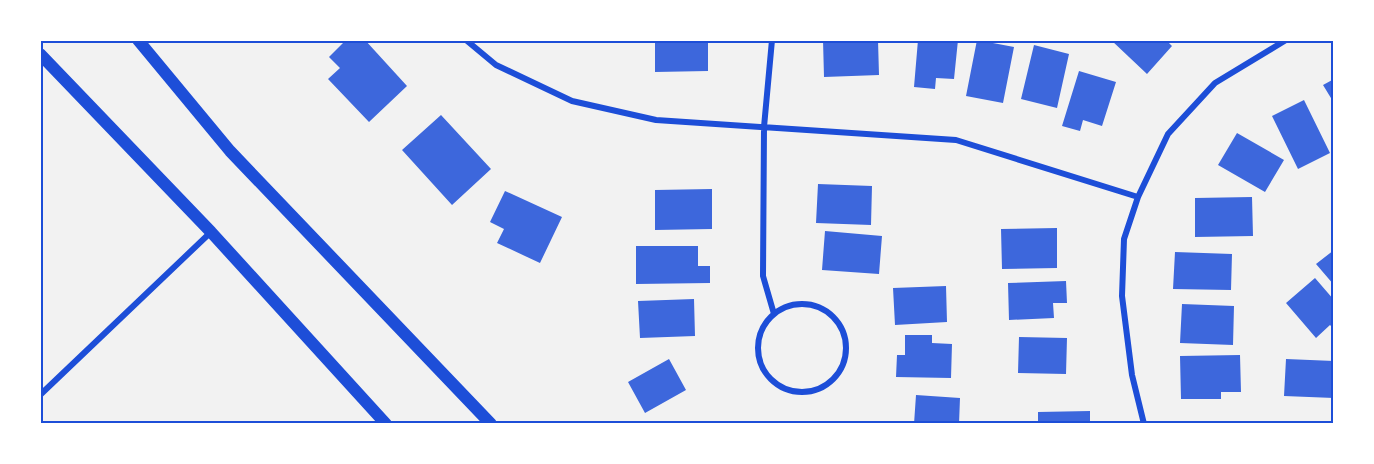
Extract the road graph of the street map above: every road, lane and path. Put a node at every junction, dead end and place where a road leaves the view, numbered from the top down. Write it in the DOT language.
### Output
graph roads {
  1 [pos="138,40"];
  2 [pos="466,40"];
  3 [pos="772,40"];
  4 [pos="1286,40"];
  5 [pos="40,54"];
  6 [pos="764,127"];
  7 [pos="1138,197"];
  8 [pos="211,232"];
  9 [pos="774,314"];
  10 [pos="40,395"];
  11 [pos="386,423"];
  12 [pos="491,423"];
  13 [pos="1144,423"];
  1 -- 12 [label="main road"];
  2 -- 6 [label="street"];
  3 -- 6 [label="street"];
  4 -- 7 [label="street"];
  5 -- 8 [label="main road"];
  6 -- 7 [label="street"];
  6 -- 9 [label="street"];
  7 -- 13 [label="street"];
  8 -- 10 [label="street"];
  8 -- 11 [label="main road"];
  9 -- 9 [label="street"];
}
